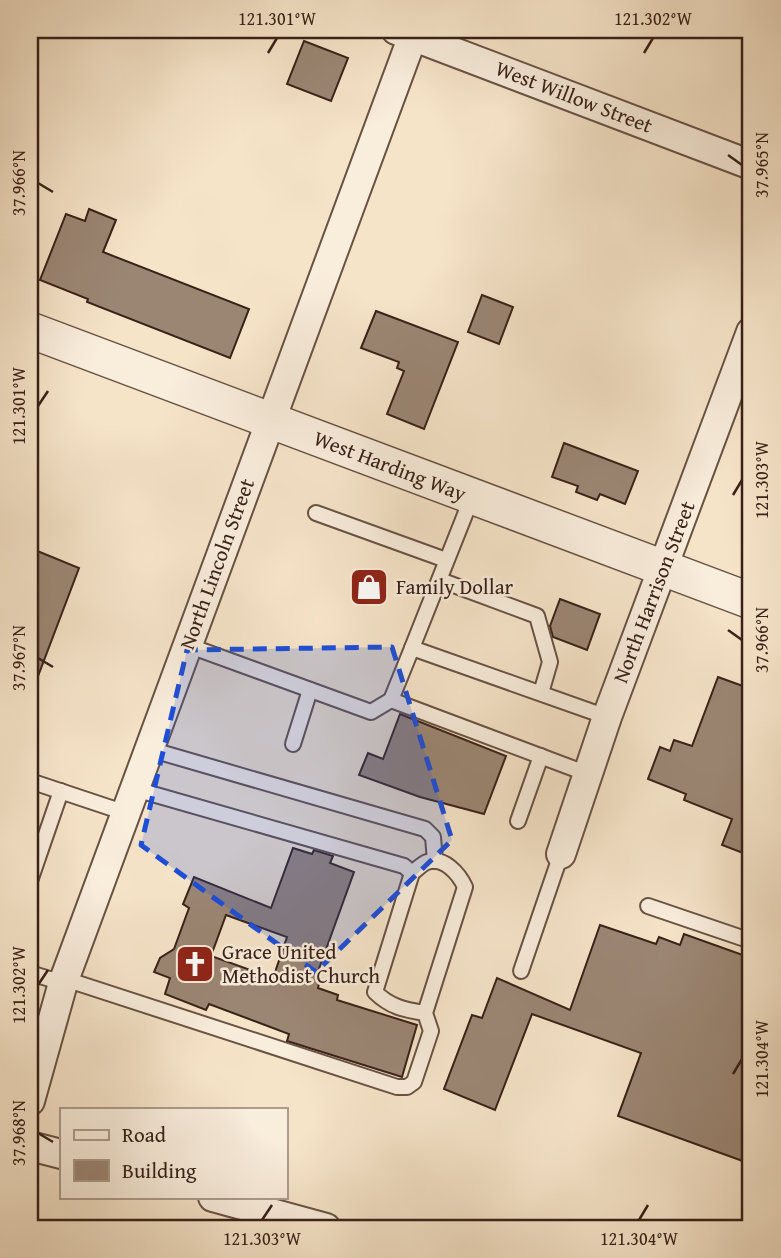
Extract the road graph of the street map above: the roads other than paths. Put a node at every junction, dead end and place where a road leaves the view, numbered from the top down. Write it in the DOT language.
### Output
graph roads {
  1 [pos="408,32"];
  2 [pos="751,165"];
  3 [pos="30,330"];
  4 [pos="751,332"];
  5 [pos="270,421"];
  6 [pos="472,497"];
  7 [pos="316,513"];
  8 [pos="446,560"];
  9 [pos="664,569"];
  10 [pos="440,580"];
  11 [pos="751,601"];
  12 [pos="187,645"];
  13 [pos="412,648"];
  14 [pos="310,690"];
  15 [pos="541,692"];
  16 [pos="391,700"];
  17 [pos="607,717"];
  18 [pos="293,744"];
  19 [pos="149,749"];
  20 [pos="541,756"];
  21 [pos="588,774"];
  22 [pos="30,781"];
  23 [pos="61,791"];
  24 [pos="130,801"];
  25 [pos="518,821"];
  26 [pos="561,854"];
  27 [pos="435,861"];
  28 [pos="412,873"];
  29 [pos="30,881"];
  30 [pos="648,906"];
  31 [pos="751,941"];
  32 [pos="521,971"];
  33 [pos="30,973"];
  34 [pos="64,981"];
  35 [pos="425,1013"];
  36 [pos="30,1101"];
  37 [pos="30,1146"];
  38 [pos="60,1154"];
  39 [pos="216,1198"];
  40 [pos="278,1222"];
  41 [pos="326,1228"];
  1 -- 2 [label="street, West Willow Street"];
  1 -- 5 [label="street, North Lincoln Street"];
  3 -- 5 [label="street, West Harding Way"];
  4 -- 9 [label="street, North Harrison Street"];
  5 -- 6 [label="street, West Harding Way"];
  5 -- 12 [label="street, North Lincoln Street"];
  6 -- 8 [label="lane"];
  6 -- 9 [label="street, West Harding Way"];
  7 -- 8 [label="lane"];
  8 -- 10 [label="lane"];
  9 -- 11 [label="street, West Harding Way"];
  9 -- 17 [label="street, North Harrison Street"];
  10 -- 13 [label="lane"];
  10 -- 15 [label="lane"];
  12 -- 14 [label="lane"];
  12 -- 19 [label="street, North Lincoln Street"];
  13 -- 15 [label="lane"];
  13 -- 16 [label="lane"];
  14 -- 16 [label="lane"];
  14 -- 18 [label="lane"];
  15 -- 17 [label="lane"];
  16 -- 20 [label="lane"];
  17 -- 21 [label="street, North Harrison Street"];
  19 -- 24 [label="street, North Lincoln Street"];
  19 -- 27 [label="lane"];
  20 -- 21 [label="lane"];
  20 -- 25 [label="lane"];
  21 -- 26 [label="street, North Harrison Street"];
  22 -- 23 [label="lane"];
  23 -- 24 [label="lane"];
  23 -- 29 [label="lane"];
  24 -- 28 [label="lane"];
  24 -- 34 [label="street, North Lincoln Street"];
  26 -- 32 [label="lane"];
  27 -- 28 [label="lane"];
  27 -- 35 [label="lane"];
  28 -- 35 [label="lane"];
  30 -- 31 [label="lane"];
  33 -- 34 [label="lane"];
  34 -- 35 [label="lane"];
  34 -- 36 [label="street, North Lincoln Street"];
  37 -- 38 [label="street"];
  39 -- 40 [label="street"];
  40 -- 41 [label="street"];
}
